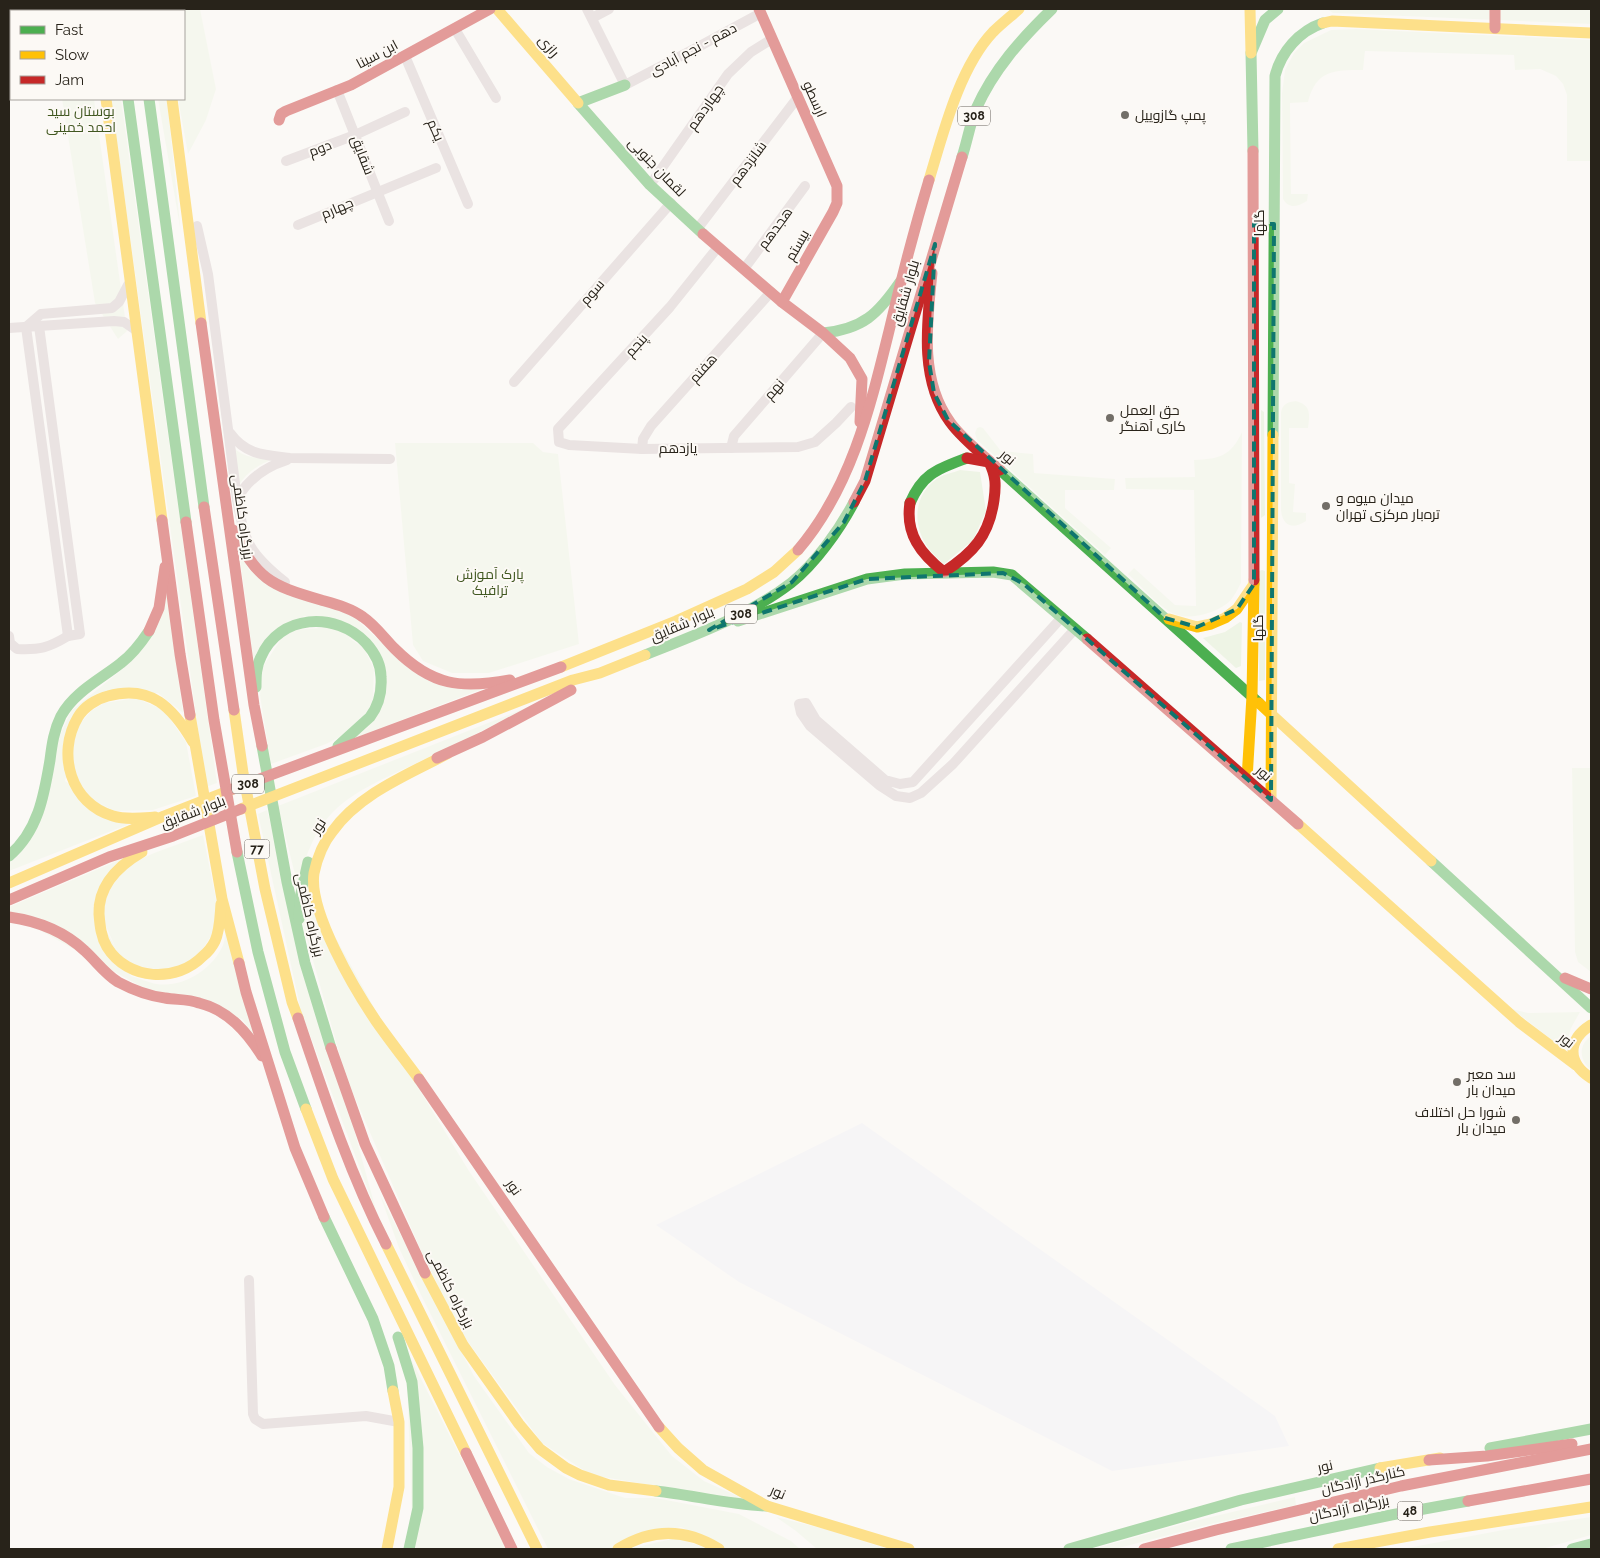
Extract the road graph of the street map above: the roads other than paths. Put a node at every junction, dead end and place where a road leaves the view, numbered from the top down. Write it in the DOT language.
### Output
graph roads {
  1 [pos="490,9"];
  2 [pos="497,9"];
  3 [pos="609,9"];
  4 [pos="1019,9"];
  5 [pos="1052,9"];
  6 [pos="1250,9"];
  7 [pos="1278,9"];
  8 [pos="1495,9"];
  9 [pos="760,11"];
  10 [pos="590,13"];
  11 [pos="1494,28"];
  12 [pos="455,29"];
  13 [pos="1591,32"];
  14 [pos="772,40"];
  15 [pos="1252,53"];
  16 [pos="405,56"];
  17 [pos="625,85"];
  18 [pos="338,90"];
  19 [pos="798,97"];
  20 [pos="496,98"];
  21 [pos="106,100"];
  22 [pos="128,100"];
  23 [pos="149,100"];
  24 [pos="172,100"];
  25 [pos="578,103"];
  26 [pos="405,112"];
  27 [pos="279,120"];
  28 [pos="355,134"];
  29 [pos="180,155"];
  30 [pos="157,161"];
  31 [pos="286,161"];
  32 [pos="436,168"];
  33 [pos="650,184"];
  34 [pos="805,186"];
  35 [pos="376,191"];
  36 [pos="670,203"];
  37 [pos="837,203"];
  38 [pos="468,204"];
  39 [pos="389,220"];
  40 [pos="1254,224"];
  41 [pos="1274,224"];
  42 [pos="298,225"];
  43 [pos="698,228"];
  44 [pos="935,244"];
  45 [pos="718,247"];
  46 [pos="744,269"];
  47 [pos="904,277"];
  48 [pos="130,280"];
  49 [pos="771,292"];
  50 [pos="1254,296"];
  51 [pos="1274,296"];
  52 [pos="782,302"];
  53 [pos="39,326"];
  54 [pos="26,327"];
  55 [pos="9,328"];
  56 [pos="137,332"];
  57 [pos="823,333"];
  58 [pos="205,350"];
  59 [pos="514,382"];
  60 [pos="1254,383"];
  61 [pos="1274,383"];
  62 [pos="851,406"];
  63 [pos="229,433"];
  64 [pos="859,441"];
  65 [pos="559,442"];
  66 [pos="642,448"];
  67 [pos="731,448"];
  68 [pos="290,458"];
  69 [pos="390,458"];
  70 [pos="986,458"];
  71 [pos="237,499"];
  72 [pos="229,520"];
  73 [pos="167,553"];
  74 [pos="944,572"];
  75 [pos="1254,584"];
  76 [pos="297,592"];
  77 [pos="1062,617"];
  78 [pos="1165,618"];
  79 [pos="1075,629"];
  80 [pos="709,630"];
  81 [pos="9,636"];
  82 [pos="68,636"];
  83 [pos="549,672"];
  84 [pos="600,673"];
  85 [pos="1252,696"];
  86 [pos="254,706"];
  87 [pos="1273,715"];
  88 [pos="195,745"];
  89 [pos="331,752"];
  90 [pos="447,754"];
  91 [pos="1247,779"];
  92 [pos="1271,800"];
  93 [pos="164,816"];
  94 [pos="173,836"];
  95 [pos="9,856"];
  96 [pos="9,882"];
  97 [pos="222,899"];
  98 [pos="9,900"];
  99 [pos="9,918"];
  100 [pos="298,933"];
  101 [pos="1557,975"];
  102 [pos="1591,989"];
  103 [pos="1591,1008"];
  104 [pos="1591,1025"];
  105 [pos="1576,1065"];
  106 [pos="272,1075"];
  107 [pos="1591,1079"];
  108 [pos="285,1114"];
  109 [pos="365,1144"];
  110 [pos="333,1180"];
  111 [pos="393,1261"];
  112 [pos="372,1262"];
  113 [pos="249,1280"];
  114 [pos="399,1422"];
  115 [pos="1591,1429"];
  116 [pos="1591,1444"];
  117 [pos="1591,1449"];
  118 [pos="1430,1460"];
  119 [pos="418,1472"];
  120 [pos="1591,1479"];
  121 [pos="767,1506"];
  122 [pos="1591,1506"];
  123 [pos="1430,1532"];
  124 [pos="1591,1544"];
  125 [pos="387,1549"];
  126 [pos="398,1549"];
  127 [pos="409,1549"];
  128 [pos="512,1549"];
  129 [pos="537,1549"];
  130 [pos="618,1549"];
  131 [pos="719,1549"];
  132 [pos="909,1549"];
  133 [pos="1069,1549"];
  134 [pos="1144,1549"];
  135 [pos="1231,1549"];
  136 [pos="1338,1549"];
  137 [pos="1369,1549"];
  138 [pos="1572,1549"];
  1 -- 12 [label="main road, ابن سینا"];
  2 -- 25 [label="main road, رازی"];
  3 -- 10 [label="street"];
  4 -- 47 [label="main road, بلوار شقایق"];
  5 -- 44 [label="main road, بلوار شقایق / 308"];
  6 -- 15 [label="main road"];
  7 -- 15 [label="main road, گلها"];
  8 -- 11 [label="main road"];
  9 -- 14 [label="main road, ارسطو"];
  9 -- 17 [label="street, دهم - نجم آبادی"];
  10 -- 17 [label="street"];
  11 -- 13 [label="main road, گلها"];
  11 -- 41 [label="main road, گلها"];
  12 -- 16 [label="main road, ابن سینا"];
  12 -- 20 [label="street"];
  14 -- 19 [label="main road, ارسطو"];
  14 -- 33 [label="street, چهاردهم"];
  15 -- 40 [label="main road, گلها"];
  16 -- 18 [label="main road, ابن سینا"];
  16 -- 38 [label="street, یکم"];
  17 -- 25 [label="main road"];
  18 -- 27 [label="main road, ابن سینا"];
  18 -- 28 [label="street, شقایق"];
  19 -- 37 [label="main road, ارسطو"];
  19 -- 43 [label="street, شانزدهم"];
  21 -- 48 [label="main road"];
  22 -- 110 [label="main road, 77"];
  23 -- 30 [label="main road, 77"];
  24 -- 29 [label="main road, بزرگراه کاظمی"];
  25 -- 33 [label="main road, لقمان جنوبی"];
  26 -- 28 [label="street"];
  28 -- 31 [label="street, دوم"];
  28 -- 35 [label="street, شقایق"];
  29 -- 58 [label="main road, بزرگراه کاظمی"];
  29 -- 63 [label="street"];
  30 -- 58 [label="main road"];
  30 -- 111 [label="main road, 77"];
  32 -- 35 [label="street"];
  33 -- 36 [label="main road, لقمان جنوبی"];
  34 -- 46 [label="street, هجدهم"];
  35 -- 39 [label="street, شقایق"];
  35 -- 42 [label="street, چهارم"];
  36 -- 43 [label="main road, لقمان جنوبی"];
  36 -- 59 [label="street, سوم"];
  37 -- 52 [label="main road, بیستم"];
  40 -- 41 [label="main road"];
  40 -- 50 [label="main road, گلها"];
  41 -- 51 [label="main road, گلها"];
  43 -- 45 [label="main road, لقمان جنوبی"];
  44 -- 70 [label="main road, نور"];
  44 -- 80 [label="main road, بلوار شقایق / 308"];
  45 -- 46 [label="main road, لقمان جنوبی"];
  45 -- 65 [label="street, پنجم"];
  46 -- 49 [label="main road, لقمان جنوبی"];
  47 -- 57 [label="main road"];
  47 -- 64 [label="main road, بلوار شقایق"];
  48 -- 54 [label="street"];
  48 -- 56 [label="main road"];
  49 -- 52 [label="main road, لقمان جنوبی"];
  49 -- 66 [label="street, هفتم"];
  50 -- 51 [label="main road"];
  50 -- 60 [label="main road, گلها"];
  51 -- 61 [label="main road, گلها"];
  52 -- 57 [label="main road, لقمان جنوبی"];
  53 -- 54 [label="street"];
  53 -- 56 [label="street"];
  53 -- 82 [label="street"];
  54 -- 55 [label="street"];
  54 -- 82 [label="street"];
  56 -- 73 [label="main road"];
  57 -- 64 [label="main road, لقمان جنوبی"];
  57 -- 67 [label="street, نهم"];
  58 -- 72 [label="main road, بزرگراه کاظمی"];
  60 -- 61 [label="main road"];
  60 -- 75 [label="main road, گلها"];
  61 -- 87 [label="main road, گلها"];
  62 -- 67 [label="street, یازدهم"];
  63 -- 68 [label="street"];
  63 -- 71 [label="street"];
  64 -- 83 [label="main road, بلوار شقایق / 308"];
  65 -- 66 [label="street, یازدهم"];
  66 -- 67 [label="street, یازدهم"];
  68 -- 69 [label="street"];
  68 -- 71 [label="street"];
  70 -- 74 [label="main road"];
  70 -- 74 [label="main road"];
  70 -- 78 [label="main road, نور"];
  71 -- 76 [label="street"];
  72 -- 76 [label="main road"];
  72 -- 86 [label="main road, بزرگراه کاظمی"];
  73 -- 88 [label="main road"];
  73 -- 95 [label="main road"];
  74 -- 77 [label="main road, نور"];
  74 -- 80 [label="main road, نور"];
  75 -- 78 [label="main road"];
  75 -- 85 [label="main road, گلها"];
  76 -- 83 [label="main road"];
  77 -- 79 [label="main road, نور"];
  77 -- 79 [label="street"];
  78 -- 85 [label="main road, نور"];
  79 -- 91 [label="main road, نور"];
  80 -- 84 [label="main road, بلوار شقایق / 308"];
  81 -- 82 [label="street"];
  83 -- 89 [label="main road, بلوار شقایق / 308"];
  84 -- 90 [label="main road"];
  84 -- 94 [label="main road, بلوار شقایق / 308"];
  85 -- 87 [label="main road, نور"];
  85 -- 91 [label="main road, گلها"];
  86 -- 89 [label="main road"];
  86 -- 100 [label="main road, بزرگراه کاظمی"];
  87 -- 92 [label="main road, گلها"];
  87 -- 101 [label="main road, نور"];
  88 -- 93 [label="main road"];
  88 -- 97 [label="main road"];
  89 -- 93 [label="main road, بلوار شقایق / 308"];
  90 -- 100 [label="main road"];
  90 -- 121 [label="main road, نور"];
  91 -- 92 [label="main road, نور"];
  92 -- 105 [label="main road, نور"];
  93 -- 96 [label="main road, بلوار شقایق / 308"];
  94 -- 97 [label="main road"];
  94 -- 98 [label="main road, بلوار شقایق / 308"];
  97 -- 106 [label="main road"];
  99 -- 106 [label="main road"];
  100 -- 109 [label="main road, بزرگراه کاظمی"];
  101 -- 102 [label="main road"];
  101 -- 103 [label="main road, نور"];
  104 -- 105 [label="main road"];
  105 -- 107 [label="main road, نور"];
  106 -- 108 [label="main road"];
  108 -- 110 [label="main road"];
  108 -- 114 [label="main road"];
  109 -- 111 [label="main road"];
  109 -- 121 [label="main road, بزرگراه کاظمی"];
  110 -- 112 [label="main road, 77"];
  111 -- 129 [label="main road, 77"];
  112 -- 119 [label="main road"];
  112 -- 128 [label="main road, 77"];
  113 -- 114 [label="street"];
  114 -- 125 [label="main road"];
  115 -- 118 [label="main road, نور"];
  116 -- 118 [label="main road"];
  117 -- 134 [label="main road, کنارگذر آزادگان"];
  118 -- 133 [label="main road, نور"];
  119 -- 126 [label="main road"];
  119 -- 127 [label="main road"];
  120 -- 135 [label="main road, بزرگراه آزادگان / 48"];
  121 -- 132 [label="main road, نور"];
  122 -- 123 [label="main road, 48"];
  123 -- 136 [label="main road, 48"];
  123 -- 137 [label="main road"];
  124 -- 138 [label="main road"];
  130 -- 131 [label="main road"];
}
